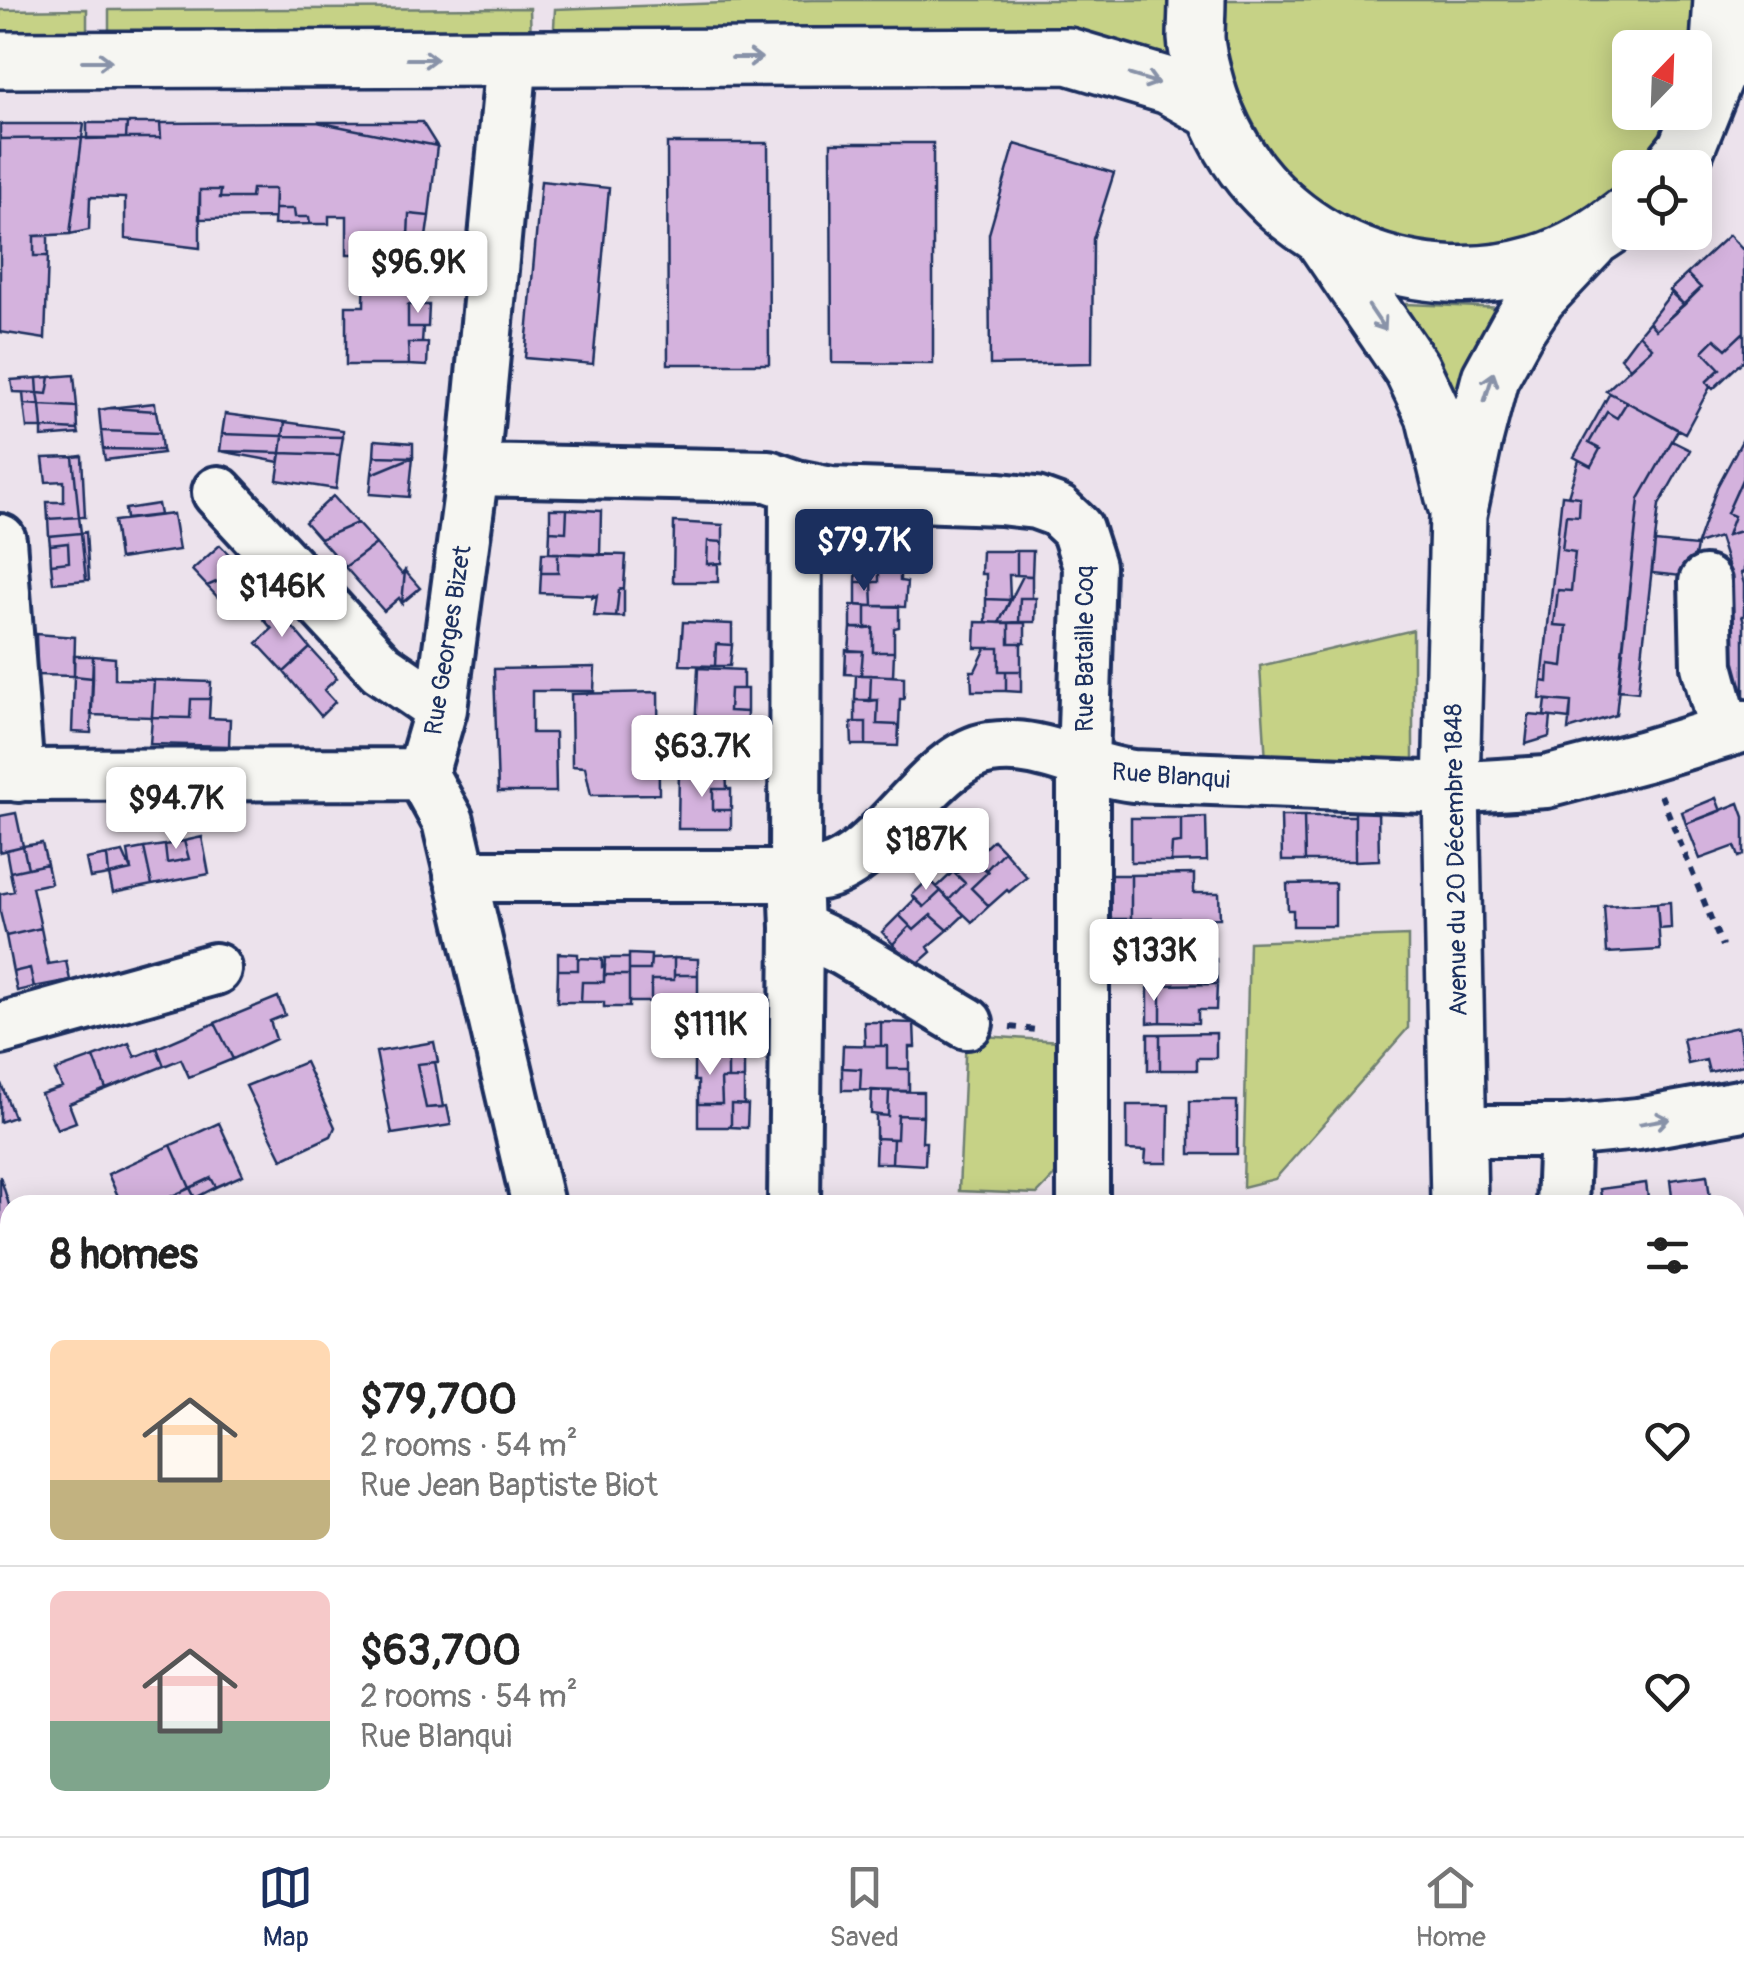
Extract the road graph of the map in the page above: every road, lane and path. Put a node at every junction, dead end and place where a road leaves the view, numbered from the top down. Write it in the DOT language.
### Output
graph roads {
  1 [pos="1197,0"];
  2 [pos="1722,0"];
  3 [pos="512,58"];
  4 [pos="0,60"];
  5 [pos="1214,112"];
  6 [pos="1744,114"];
  7 [pos="1683,150"];
  8 [pos="1691,150"];
  9 [pos="1610,227"];
  10 [pos="1322,237"];
  11 [pos="474,470"];
  12 [pos="796,486"];
  13 [pos="218,492"];
  14 [pos="1458,515"];
  15 [pos="0,540"];
  16 [pos="1705,582"];
  17 [pos="440,709"];
  18 [pos="1734,729"];
  19 [pos="1645,756"];
  20 [pos="1083,763"];
  21 [pos="422,774"];
  22 [pos="9,776"];
  23 [pos="1451,788"];
  24 [pos="460,876"];
  25 [pos="794,876"];
  26 [pos="797,928"];
  27 [pos="1722,946"];
  28 [pos="216,969"];
  29 [pos="967,1023"];
  30 [pos="0,1030"];
  31 [pos="1083,1036"];
  32 [pos="1744,1104"];
  33 [pos="1458,1131"];
  34 [pos="1565,1131"];
  35 [pos="536,1195"];
  36 [pos="794,1195"];
  37 [pos="1083,1195"];
  38 [pos="1459,1195"];
  39 [pos="1562,1195"];
  1 -- 5 [label="main road"];
  2 -- 7 [label="main road"];
  4 -- 3 [label="main road, one-way"];
  3 -- 5 [label="main road, one-way"];
  3 -- 11 [label="street, Rue Georges Bizet"];
  5 -- 10 [label="main road"];
  6 -- 8 [label="main road"];
  9 -- 10 [label="main road"];
  14 -- 9 [label="main road, Avenue du 20 Décembre 1848, one-way"];
  10 -- 14 [label="main road, Avenue du 20 Décembre 1848, one-way"];
  11 -- 12 [label="street, Rue Bataille Coq"];
  11 -- 17 [label="street, Rue Georges Bizet"];
  12 -- 20 [label="street, Rue Bataille Coq"];
  12 -- 25 [label="street"];
  13 -- 17 [label="street"];
  14 -- 23 [label="main road, Avenue du 20 Décembre 1848"];
  15 -- 22 [label="street"];
  16 -- 18 [label="street"];
  17 -- 21 [label="street, Rue Georges Bizet"];
  18 -- 19 [label="street, Rue Blanqui"];
  19 -- 23 [label="street, Rue Blanqui"];
  19 -- 27 [label="path"];
  20 -- 23 [label="street, Rue Blanqui"];
  20 -- 25 [label="street, Rue Blanqui"];
  20 -- 31 [label="street, Rue Bataille Coq"];
  21 -- 22 [label="street"];
  21 -- 24 [label="street"];
  23 -- 33 [label="main road, Avenue du 20 Décembre 1848"];
  24 -- 25 [label="street, Rue Blanqui"];
  24 -- 35 [label="street"];
  25 -- 26 [label="street"];
  26 -- 29 [label="street"];
  26 -- 36 [label="street"];
  28 -- 30 [label="street"];
  29 -- 31 [label="path"];
  31 -- 37 [label="street, Rue Bataille Coq"];
  34 -- 32 [label="street, one-way"];
  33 -- 34 [label="street"];
  33 -- 38 [label="main road, Avenue du 20 Décembre 1848"];
  34 -- 39 [label="street"];
}
